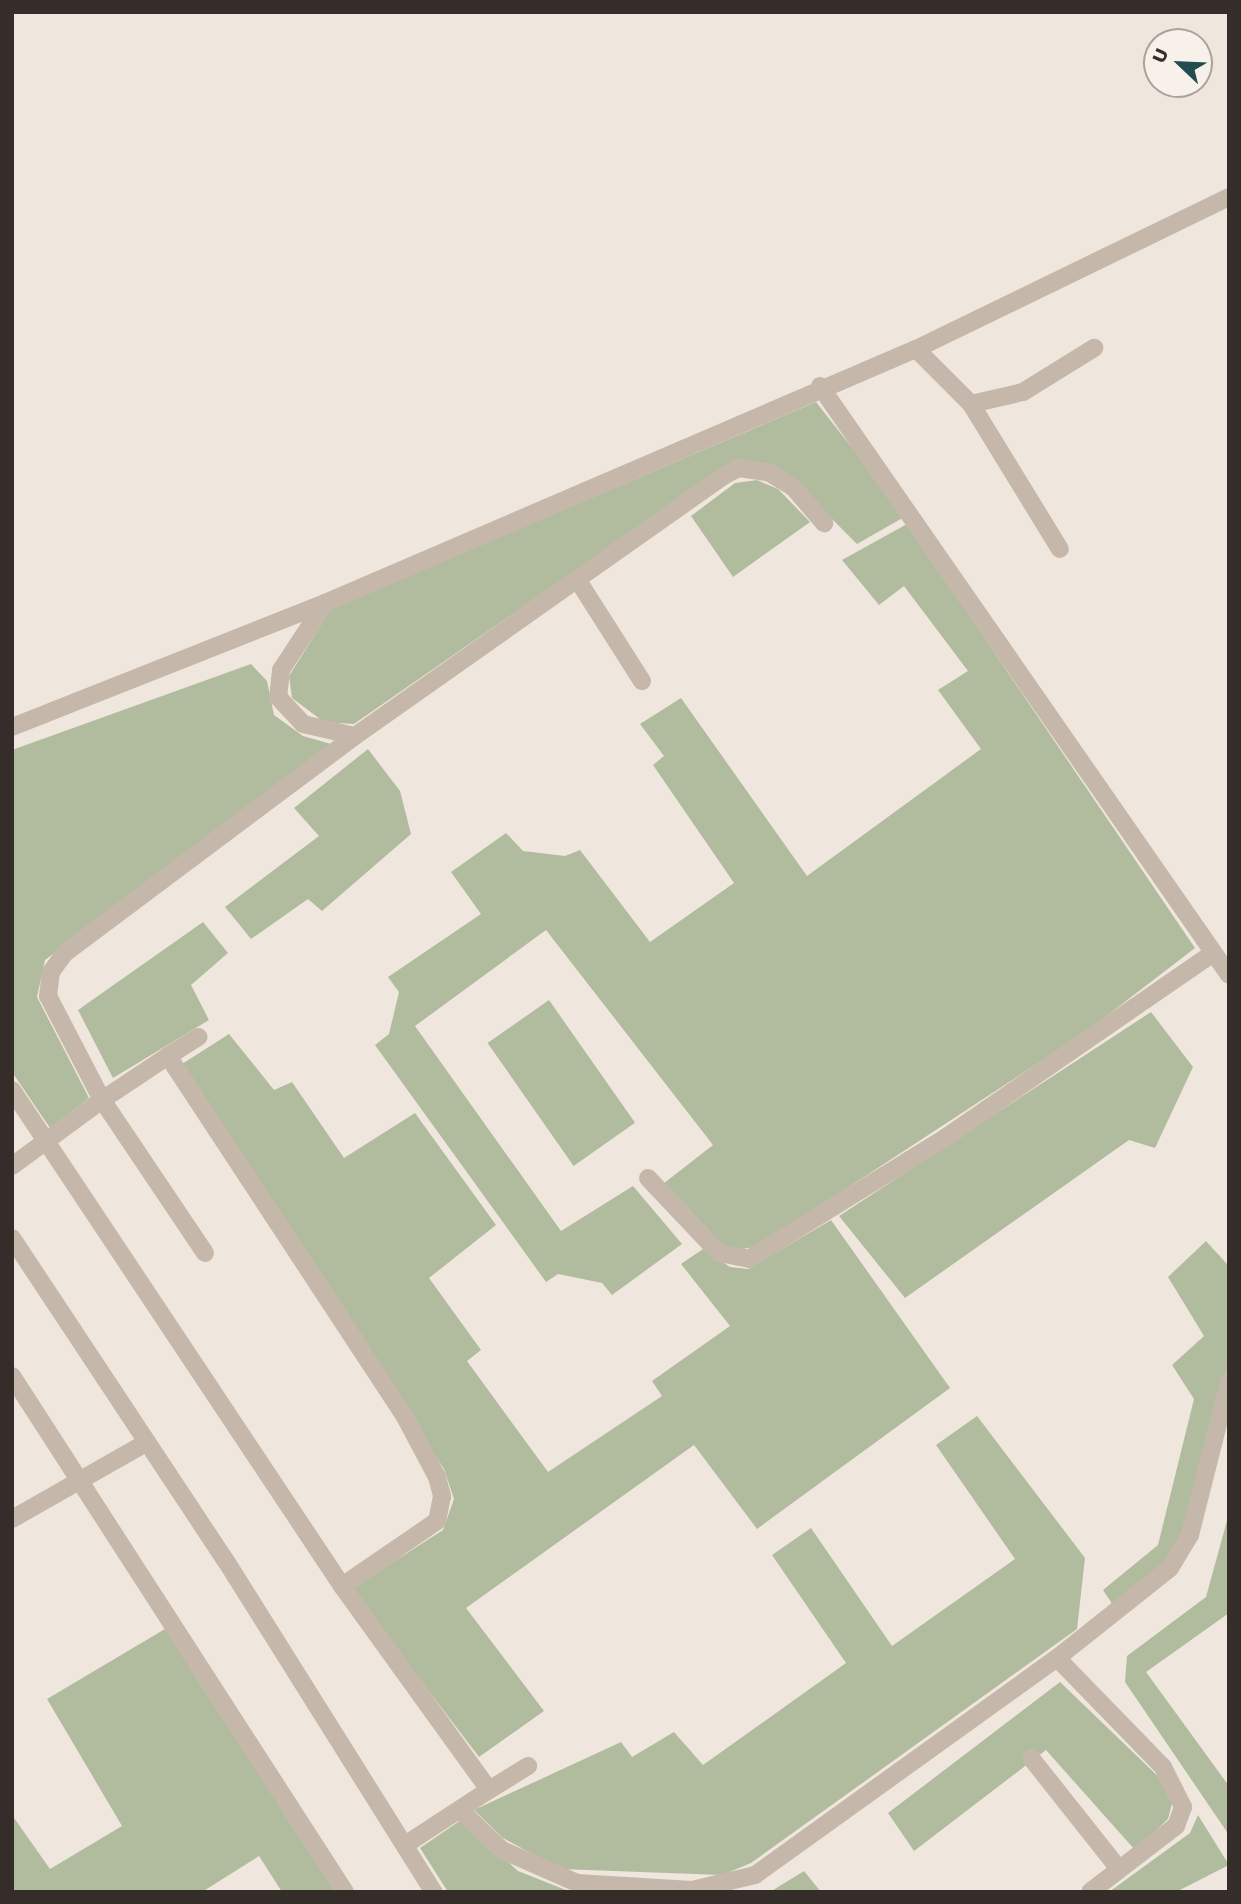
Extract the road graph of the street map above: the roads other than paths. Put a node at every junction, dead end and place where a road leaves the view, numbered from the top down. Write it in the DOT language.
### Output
graph roads {
  1 [pos="1229,197"];
  2 [pos="1094,348"];
  3 [pos="916,349"];
  4 [pos="820,386"];
  5 [pos="971,404"];
  6 [pos="824,523"];
  7 [pos="1059,549"];
  8 [pos="577,579"];
  9 [pos="325,603"];
  10 [pos="642,681"];
  11 [pos="12,727"];
  12 [pos="355,736"];
  13 [pos="1212,954"];
  14 [pos="1229,975"];
  15 [pos="198,1037"];
  16 [pos="168,1056"];
  17 [pos="12,1090"];
  18 [pos="103,1100"];
  19 [pos="48,1141"];
  20 [pos="12,1166"];
  21 [pos="648,1178"];
  22 [pos="12,1238"];
  23 [pos="205,1253"];
  24 [pos="12,1376"];
  25 [pos="1229,1381"];
  26 [pos="146,1443"];
  27 [pos="82,1479"];
  28 [pos="12,1519"];
  29 [pos="342,1586"];
  30 [pos="1057,1658"];
  31 [pos="1031,1758"];
  32 [pos="528,1766"];
  33 [pos="489,1790"];
  34 [pos="460,1810"];
  35 [pos="405,1845"];
  36 [pos="1119,1869"];
  37 [pos="345,1892"];
  38 [pos="434,1892"];
  39 [pos="1090,1892"];
  1 -- 3 [label="street"];
  2 -- 5 [label="street"];
  3 -- 4 [label="street"];
  3 -- 5 [label="street"];
  4 -- 9 [label="street"];
  4 -- 13 [label="street"];
  5 -- 7 [label="street"];
  6 -- 8 [label="street"];
  8 -- 10 [label="street"];
  8 -- 12 [label="street"];
  9 -- 11 [label="street"];
  9 -- 12 [label="street"];
  12 -- 18 [label="street"];
  13 -- 14 [label="street"];
  13 -- 21 [label="street"];
  15 -- 16 [label="street"];
  16 -- 18 [label="street"];
  16 -- 29 [label="street"];
  17 -- 19 [label="street"];
  18 -- 19 [label="street"];
  18 -- 23 [label="street"];
  19 -- 20 [label="street"];
  19 -- 29 [label="street"];
  22 -- 26 [label="street"];
  24 -- 27 [label="street"];
  25 -- 30 [label="street"];
  26 -- 27 [label="street"];
  26 -- 35 [label="street"];
  27 -- 28 [label="street"];
  27 -- 37 [label="street"];
  29 -- 33 [label="street"];
  30 -- 34 [label="street"];
  30 -- 36 [label="street"];
  31 -- 36 [label="street"];
  32 -- 33 [label="street"];
  33 -- 34 [label="street"];
  34 -- 35 [label="street"];
  35 -- 38 [label="street"];
  36 -- 39 [label="street"];
}
